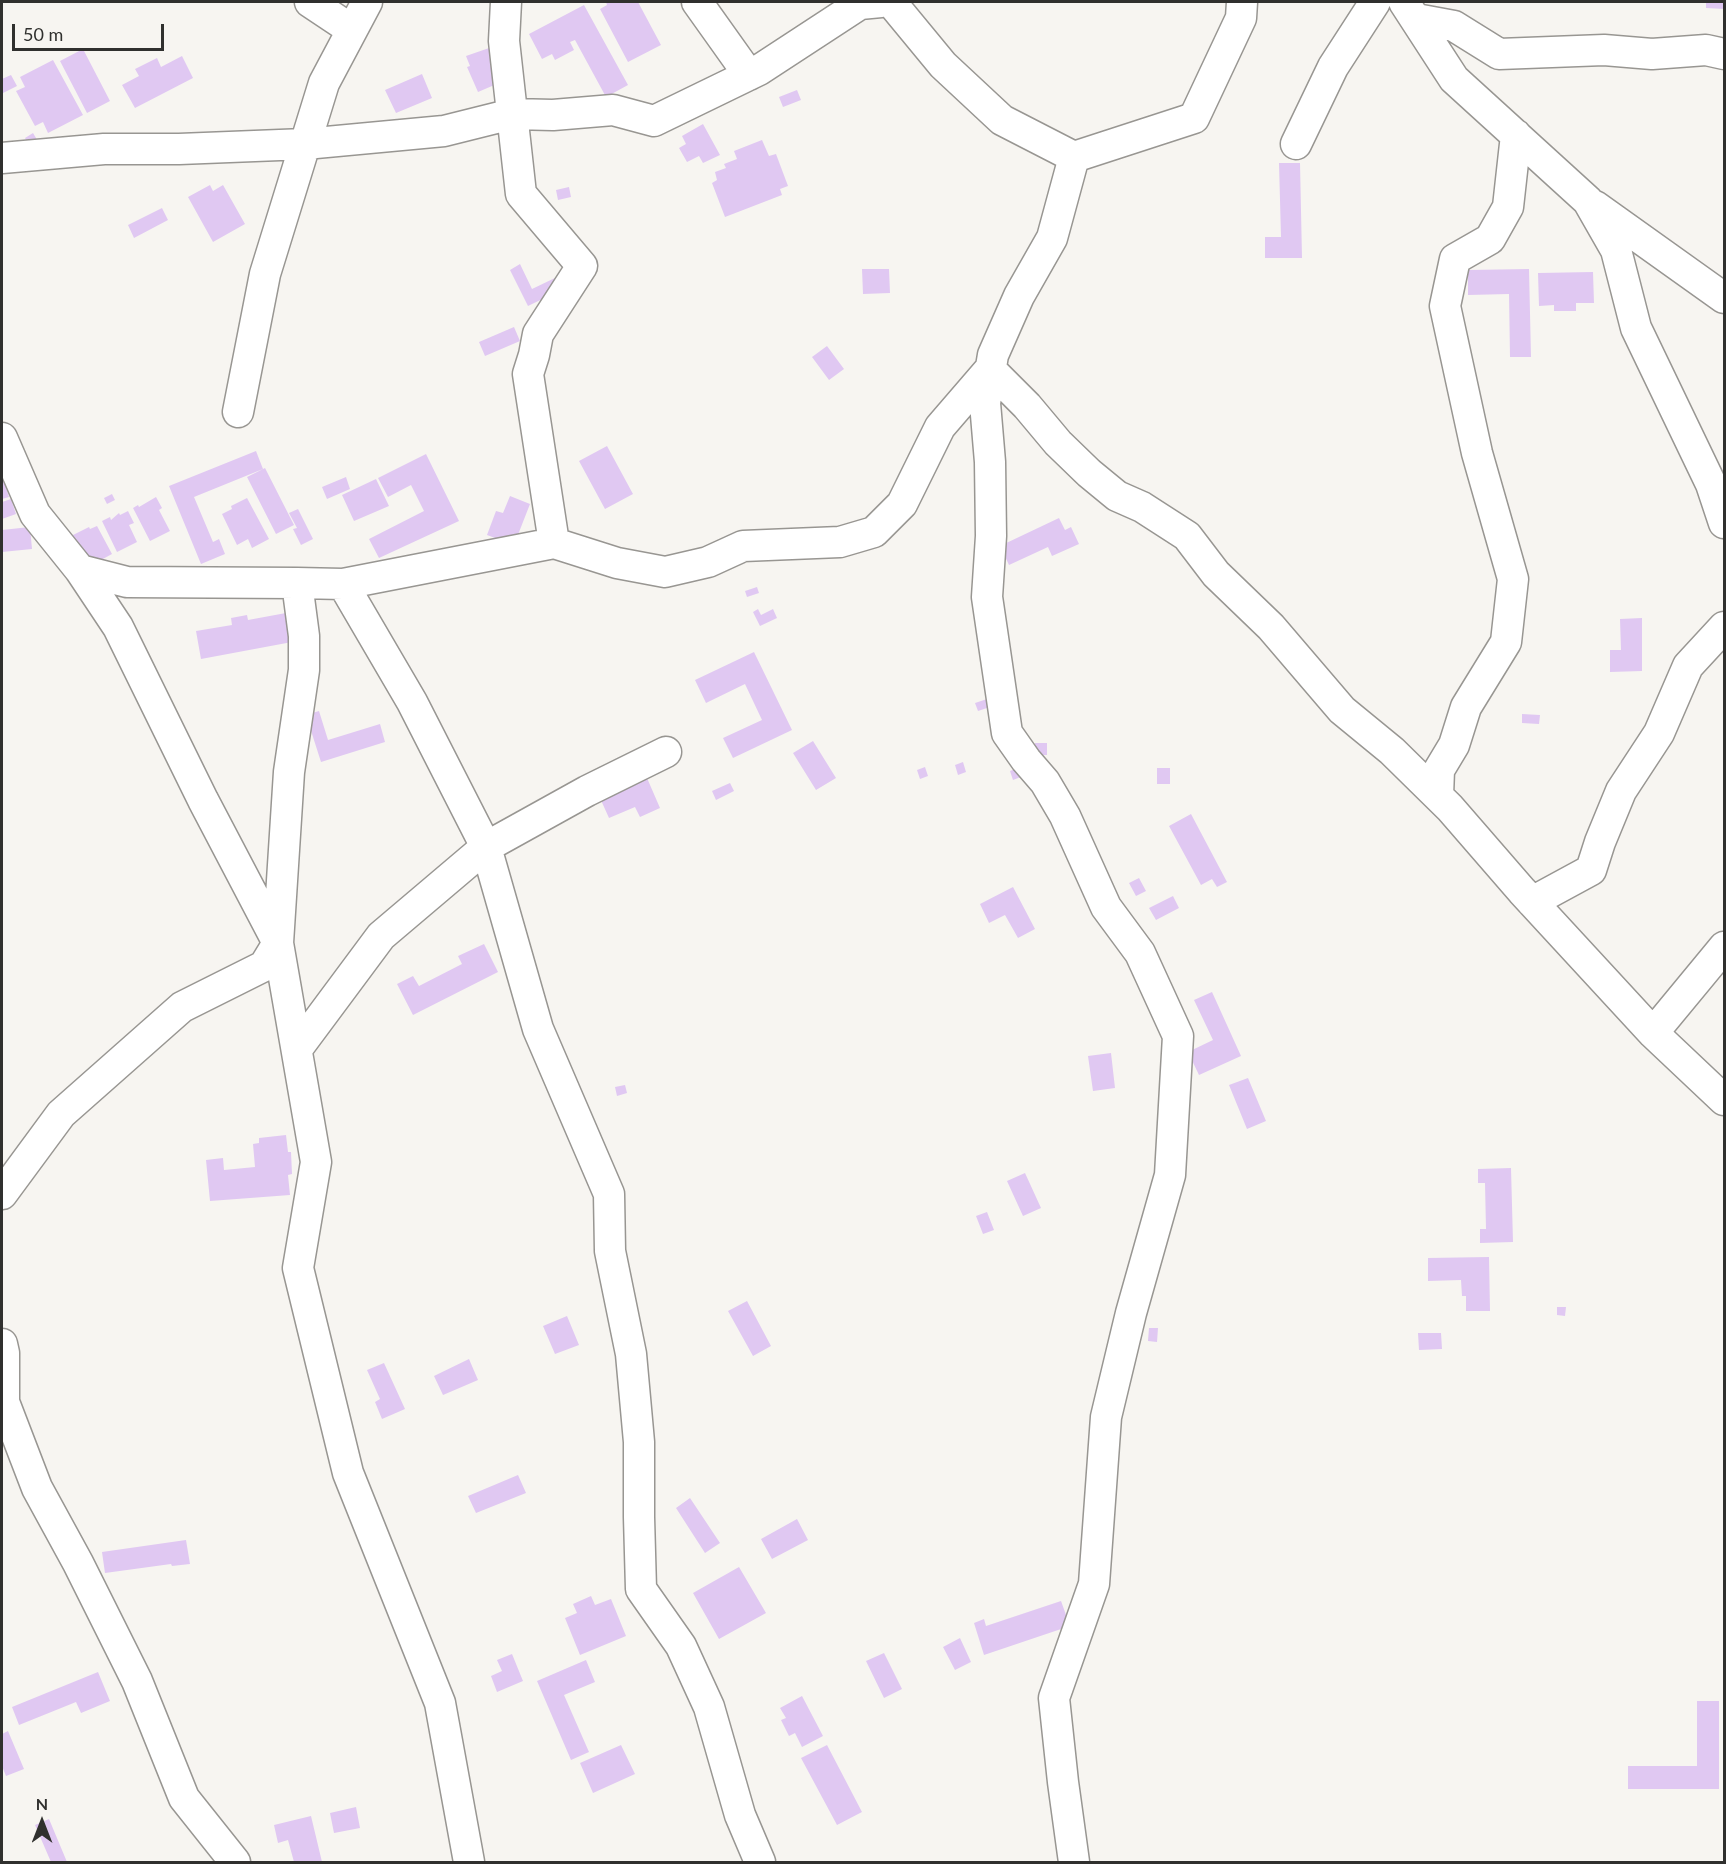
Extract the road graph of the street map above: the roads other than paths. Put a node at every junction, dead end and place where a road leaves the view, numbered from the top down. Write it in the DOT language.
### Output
graph roads {
  1 [pos="310,2"];
  2 [pos="367,2"];
  3 [pos="506,2"];
  4 [pos="697,2"];
  5 [pos="866,2"];
  6 [pos="891,2"];
  7 [pos="1242,2"];
  8 [pos="1375,2"];
  9 [pos="1410,10"];
  10 [pos="352,30"];
  11 [pos="1725,54"];
  12 [pos="749,75"];
  13 [pos="512,114"];
  14 [pos="1516,135"];
  15 [pos="305,144"];
  16 [pos="1296,144"];
  17 [pos="1074,157"];
  18 [pos="2,159"];
  19 [pos="1588,201"];
  20 [pos="1725,298"];
  21 [pos="990,369"];
  22 [pos="238,412"];
  23 [pos="2,438"];
  24 [pos="1725,523"];
  25 [pos="554,543"];
  26 [pos="80,570"];
  27 [pos="297,584"];
  28 [pos="343,584"];
  29 [pos="1725,627"];
  30 [pos="666,752"];
  31 [pos="1438,796"];
  32 [pos="486,848"];
  33 [pos="1532,902"];
  34 [pos="278,943"];
  35 [pos="1725,947"];
  36 [pos="1653,1033"];
  37 [pos="297,1049"];
  38 [pos="1725,1100"];
  39 [pos="2,1194"];
  40 [pos="2,1344"];
  41 [pos="235,1863"];
  42 [pos="470,1863"];
  43 [pos="760,1863"];
  44 [pos="1074,1863"];
  1 -- 10 [label="street"];
  2 -- 10 [label="street"];
  3 -- 13 [label="street"];
  4 -- 12 [label="street"];
  5 -- 12 [label="street"];
  6 -- 17 [label="street"];
  7 -- 17 [label="street"];
  8 -- 16 [label="street"];
  9 -- 11 [label="street"];
  9 -- 14 [label="street"];
  10 -- 15 [label="street"];
  12 -- 13 [label="street"];
  13 -- 15 [label="street"];
  13 -- 25 [label="street"];
  14 -- 19 [label="street"];
  14 -- 31 [label="street"];
  15 -- 18 [label="street"];
  15 -- 22 [label="street"];
  17 -- 21 [label="street"];
  19 -- 20 [label="street"];
  19 -- 24 [label="street"];
  21 -- 25 [label="street"];
  21 -- 31 [label="street"];
  21 -- 44 [label="street"];
  23 -- 26 [label="street"];
  25 -- 28 [label="street"];
  26 -- 27 [label="street"];
  26 -- 34 [label="street"];
  27 -- 28 [label="street"];
  27 -- 34 [label="street"];
  28 -- 32 [label="street"];
  29 -- 33 [label="street"];
  30 -- 32 [label="street"];
  31 -- 33 [label="street"];
  32 -- 37 [label="street"];
  32 -- 43 [label="street"];
  33 -- 36 [label="street"];
  34 -- 37 [label="street"];
  34 -- 39 [label="street"];
  35 -- 36 [label="street"];
  36 -- 38 [label="street"];
  37 -- 42 [label="street"];
  40 -- 41 [label="street"];
}
